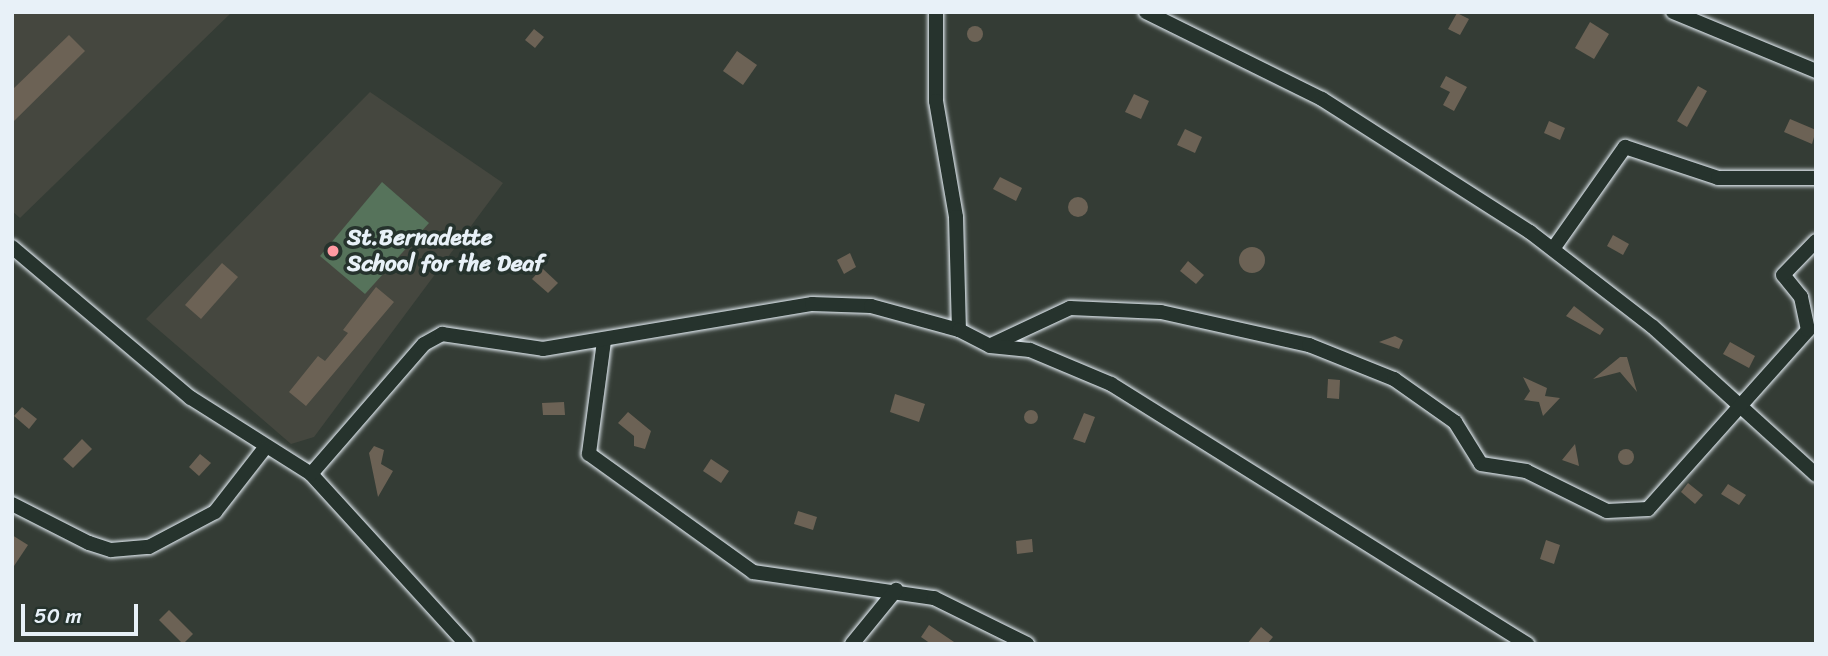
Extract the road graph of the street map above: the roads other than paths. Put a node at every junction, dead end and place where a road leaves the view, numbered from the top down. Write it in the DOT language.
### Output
graph roads {
  1 [pos="936,12"];
  2 [pos="1146,12"];
  3 [pos="1673,12"];
  4 [pos="1816,71"];
  5 [pos="1816,178"];
  6 [pos="1816,241"];
  7 [pos="12,247"];
  8 [pos="1553,249"];
  9 [pos="959,330"];
  10 [pos="604,341"];
  11 [pos="990,346"];
  12 [pos="1745,406"];
  13 [pos="264,449"];
  14 [pos="311,474"];
  15 [pos="1816,475"];
  16 [pos="12,504"];
  17 [pos="896,590"];
  18 [pos="466,644"];
  19 [pos="852,644"];
  20 [pos="1027,644"];
  21 [pos="1527,644"];
  1 -- 9 [label="street"];
  2 -- 8 [label="street"];
  3 -- 4 [label="street"];
  5 -- 8 [label="street"];
  6 -- 12 [label="street"];
  7 -- 13 [label="street"];
  8 -- 12 [label="street"];
  9 -- 10 [label="street"];
  9 -- 11 [label="street"];
  10 -- 14 [label="street"];
  10 -- 17 [label="street"];
  11 -- 12 [label="street"];
  11 -- 21 [label="street"];
  12 -- 15 [label="street"];
  13 -- 14 [label="street"];
  13 -- 16 [label="street"];
  14 -- 18 [label="street"];
  17 -- 19 [label="street"];
  17 -- 20 [label="street"];
}
